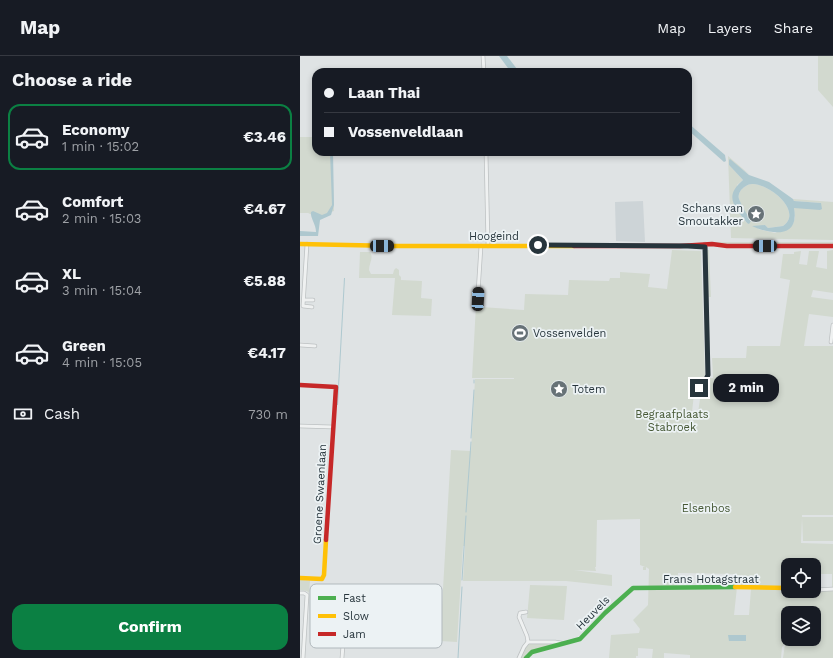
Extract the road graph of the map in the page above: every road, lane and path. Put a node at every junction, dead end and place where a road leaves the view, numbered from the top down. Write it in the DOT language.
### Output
graph roads {
  1 [pos="483,56"];
  2 [pos="484,68"];
  3 [pos="486,156"];
  4 [pos="300,244"];
  5 [pos="308,244"];
  6 [pos="481,246"];
  7 [pos="488,246"];
  8 [pos="705,246"];
  9 [pos="833,246"];
  10 [pos="304,300"];
  11 [pos="313,300"];
  12 [pos="302,306"];
  13 [pos="312,307"];
  14 [pos="477,308"];
  15 [pos="833,325"];
  16 [pos="831,342"];
  17 [pos="300,345"];
  18 [pos="315,346"];
  19 [pos="300,386"];
  20 [pos="698,388"];
  21 [pos="300,426"];
  22 [pos="333,427"];
  23 [pos="300,429"];
  24 [pos="300,578"];
  25 [pos="633,588"];
  26 [pos="781,588"];
  27 [pos="833,589"];
  28 [pos="821,590"];
  29 [pos="300,593"];
  30 [pos="526,612"];
  31 [pos="528,642"];
  32 [pos="563,643"];
  33 [pos="343,648"];
  34 [pos="303,658"];
  35 [pos="342,658"];
  36 [pos="520,658"];
  37 [pos="526,658"];
  1 -- 2 [label="street"];
  3 -- 7 [label="street"];
  4 -- 5 [label="street, Hoogeind"];
  5 -- 6 [label="street, Hoogeind"];
  5 -- 10 [label="street"];
  6 -- 7 [label="street, Hoogeind"];
  6 -- 14 [label="street"];
  7 -- 8 [label="street, Hoogeind"];
  8 -- 9 [label="street, Hoogeind"];
  8 -- 20 [label="street"];
  10 -- 11 [label="street"];
  10 -- 12 [label="street"];
  12 -- 13 [label="street"];
  15 -- 16 [label="street"];
  17 -- 18 [label="street"];
  19 -- 22 [label="street, Groene Swaenlaan"];
  21 -- 22 [label="street"];
  21 -- 23 [label="street"];
  22 -- 24 [label="street, Groene Swaenlaan"];
  25 -- 26 [label="street, Frans Hotagstraat"];
  25 -- 32 [label="street, Heuvels"];
  27 -- 28 [label="street"];
  29 -- 34 [label="street"];
  30 -- 31 [label="street"];
  31 -- 32 [label="street, Heuvels"];
  31 -- 36 [label="street"];
  32 -- 37 [label="street, Heuvels"];
  33 -- 35 [label="street"];
}
